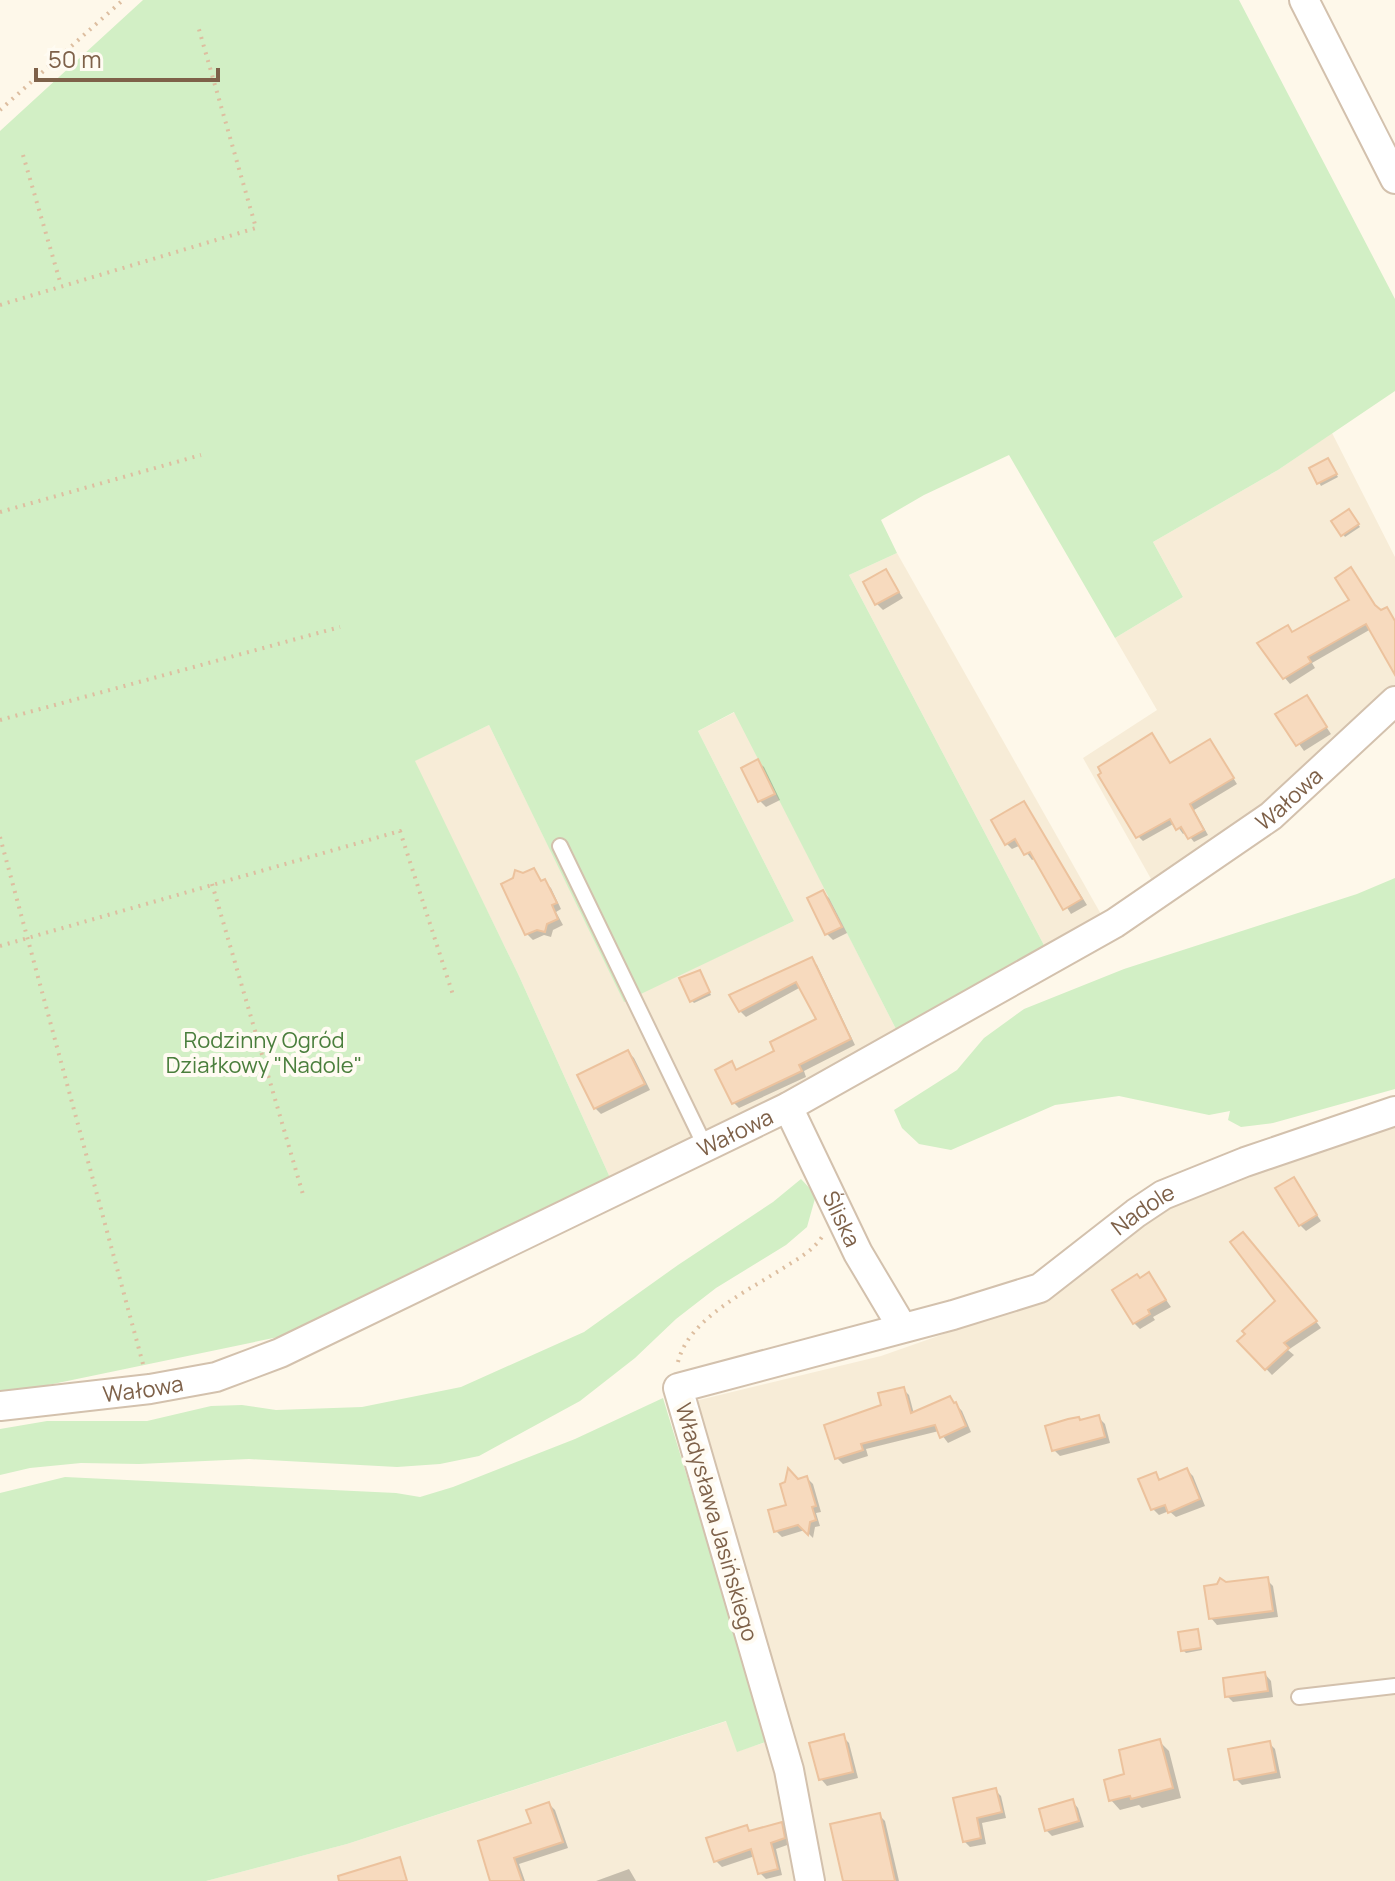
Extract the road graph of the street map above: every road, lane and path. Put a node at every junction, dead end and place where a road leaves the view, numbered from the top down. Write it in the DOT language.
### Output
graph roads {
  1 [pos="123,0"];
  2 [pos="1304,0"];
  3 [pos="198,26"];
  4 [pos="0,110"];
  5 [pos="23,155"];
  6 [pos="1395,179"];
  7 [pos="61,285"];
  8 [pos="0,305"];
  9 [pos="201,455"];
  10 [pos="0,512"];
  11 [pos="340,627"];
  12 [pos="1395,701"];
  13 [pos="0,720"];
  14 [pos="0,837"];
  15 [pos="560,846"];
  16 [pos="212,884"];
  17 [pos="26,938"];
  18 [pos="0,946"];
  19 [pos="454,998"];
  20 [pos="788,1107"];
  21 [pos="1395,1111"];
  22 [pos="706,1148"];
  23 [pos="304,1198"];
  24 [pos="836,1207"];
  25 [pos="902,1327"];
  26 [pos="684,1387"];
  27 [pos="150,1389"];
  28 [pos="0,1406"];
  29 [pos="1395,1686"];
  30 [pos="1299,1697"];
  31 [pos="810,1881"];
  1 -- 4 [label="path"];
  2 -- 6 [label="street"];
  3 -- 7 [label="path"];
  5 -- 7 [label="path"];
  7 -- 8 [label="path"];
  9 -- 10 [label="path"];
  11 -- 13 [label="path"];
  12 -- 20 [label="street, Wałowa"];
  14 -- 17 [label="path"];
  15 -- 22 [label="lane"];
  16 -- 17 [label="path"];
  16 -- 19 [label="path"];
  16 -- 23 [label="path"];
  17 -- 18 [label="path"];
  17 -- 27 [label="path"];
  20 -- 22 [label="street, Wałowa"];
  20 -- 24 [label="street, Śliska"];
  21 -- 25 [label="street, Nadole"];
  22 -- 27 [label="street, Wałowa"];
  24 -- 25 [label="street, Śliska"];
  24 -- 26 [label="path"];
  25 -- 26 [label="street, Władysława Jasińskiego"];
  26 -- 31 [label="street, Władysława Jasińskiego"];
  27 -- 28 [label="street, Wałowa"];
  29 -- 30 [label="lane"];
}
